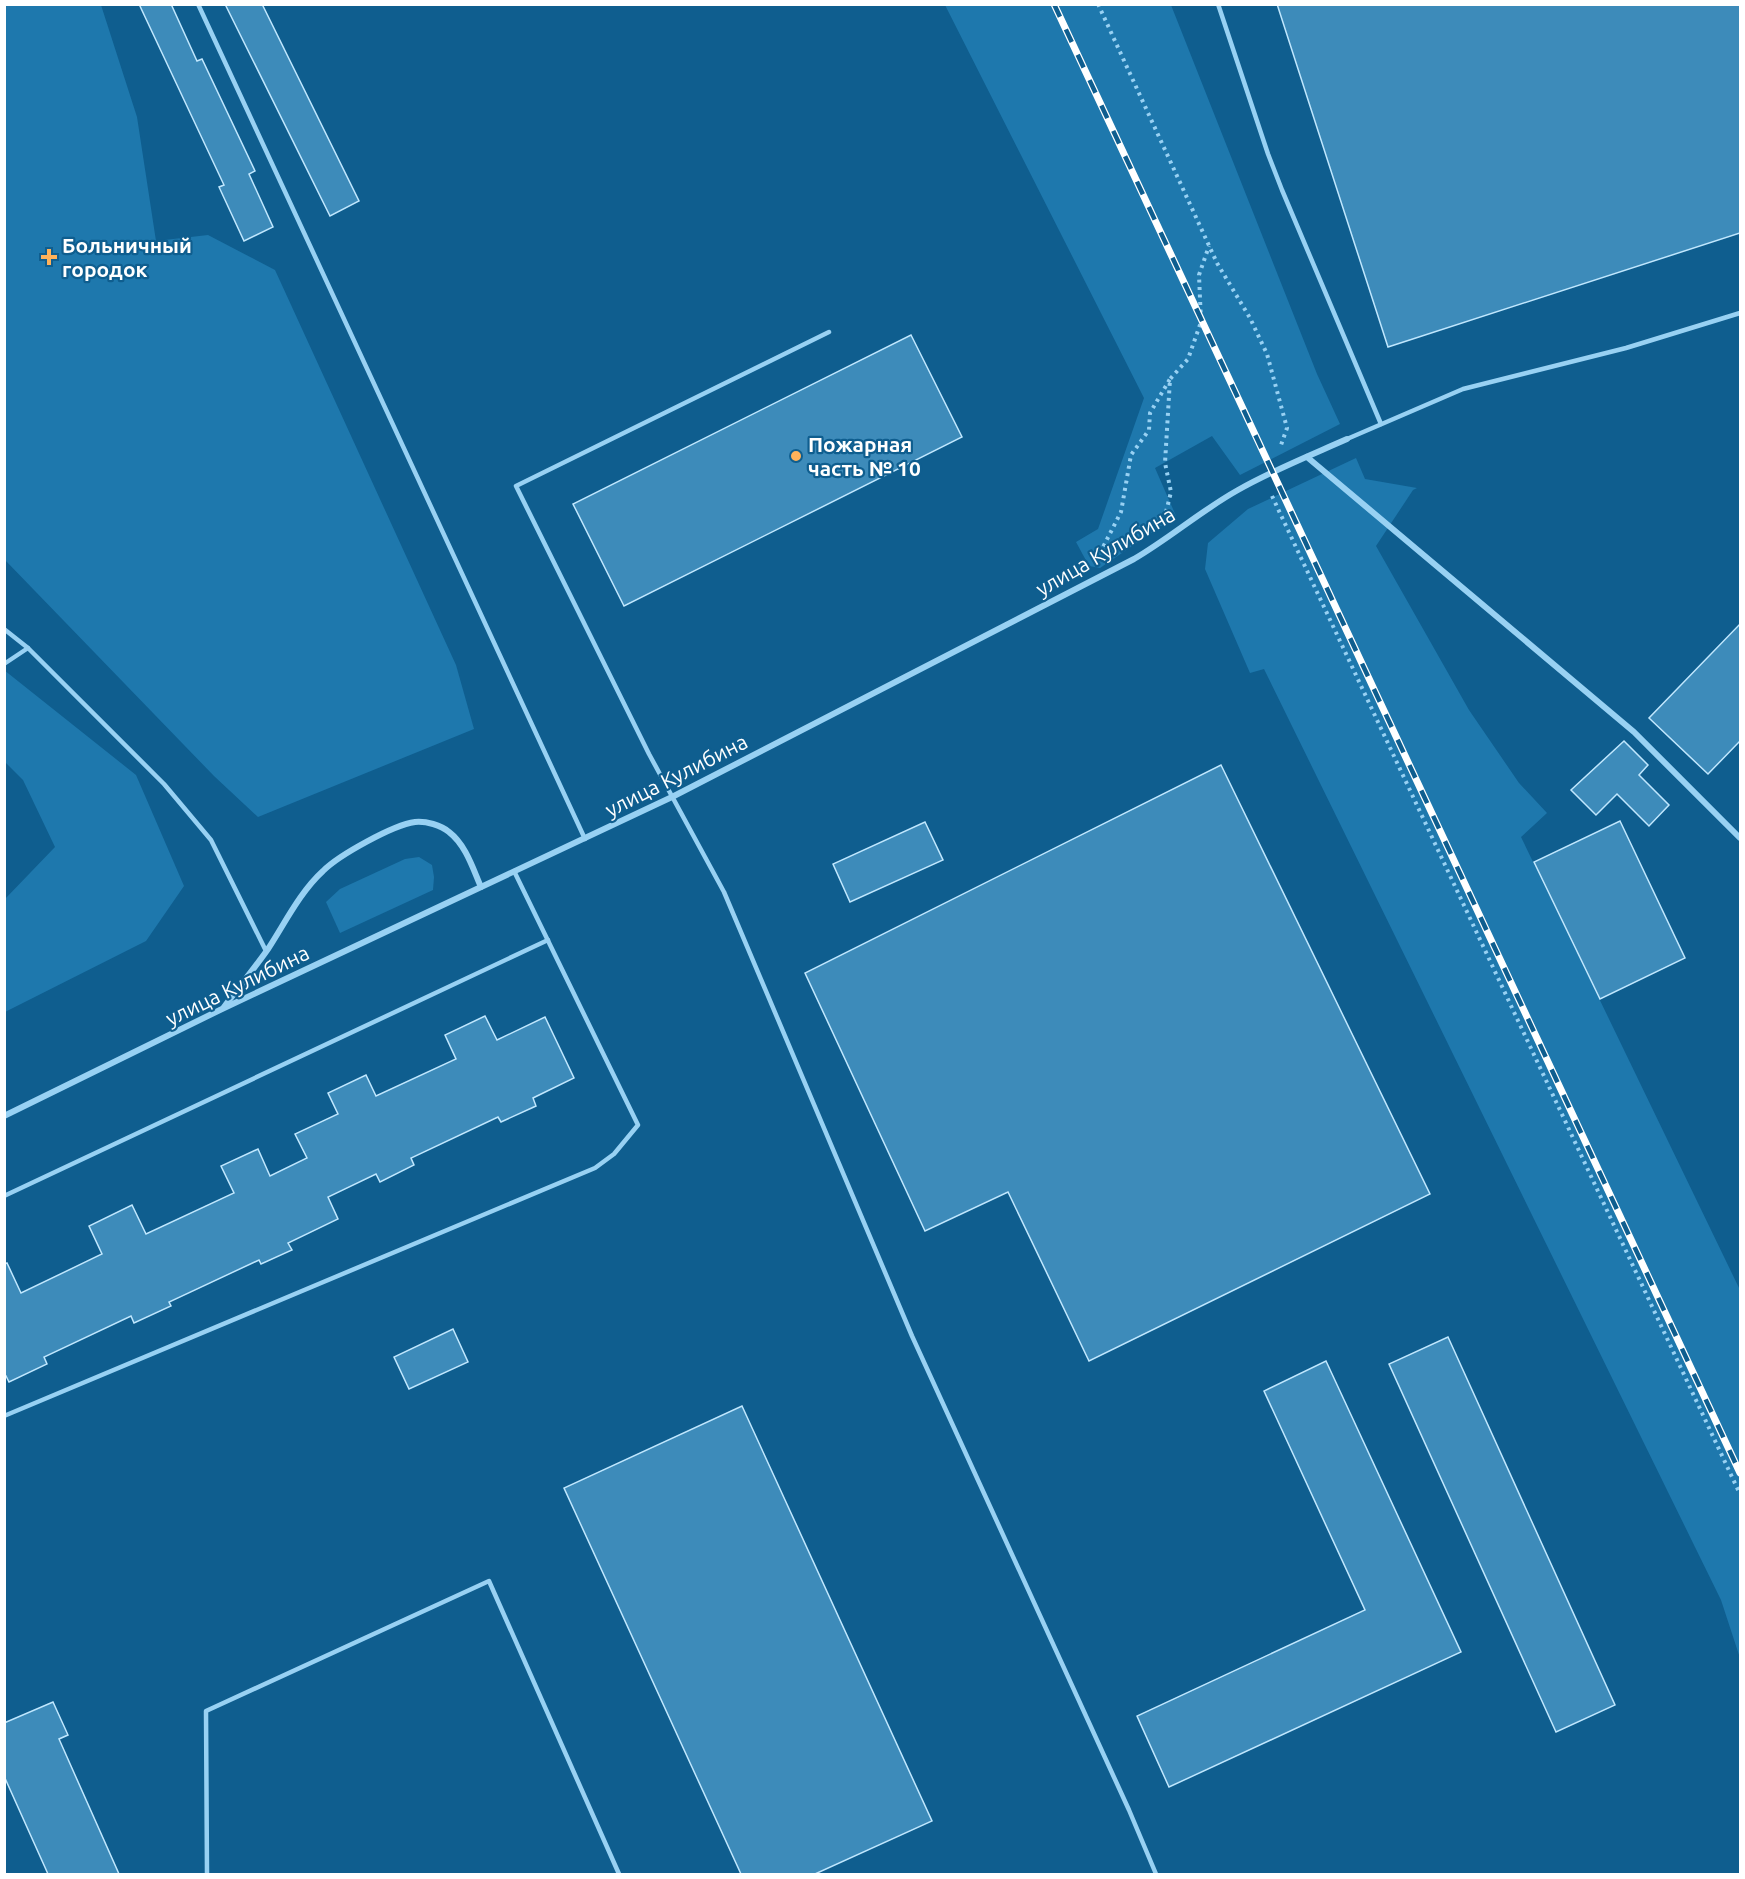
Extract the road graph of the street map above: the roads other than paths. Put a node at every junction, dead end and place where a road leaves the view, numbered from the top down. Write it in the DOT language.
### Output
graph roads {
  1 [pos="198,4"];
  2 [pos="1218,4"];
  3 [pos="1740,313"];
  4 [pos="829,332"];
  5 [pos="1381,424"];
  6 [pos="1347,439"];
  7 [pos="1307,456"];
  8 [pos="4,629"];
  9 [pos="28,648"];
  10 [pos="4,664"];
  11 [pos="672,797"];
  12 [pos="1740,837"];
  13 [pos="585,839"];
  14 [pos="514,871"];
  15 [pos="481,887"];
  16 [pos="548,940"];
  17 [pos="266,951"];
  18 [pos="222,1009"];
  19 [pos="4,1116"];
  20 [pos="4,1196"];
  21 [pos="4,1416"];
  22 [pos="207,1875"];
  23 [pos="619,1875"];
  24 [pos="1156,1875"];
  1 -- 13 [label="lane"];
  2 -- 5 [label="lane"];
  3 -- 5 [label="lane"];
  4 -- 11 [label="lane"];
  5 -- 6 [label="lane"];
  6 -- 7 [label="street, улица Кулибина"];
  7 -- 11 [label="street, улица Кулибина"];
  7 -- 12 [label="street"];
  8 -- 9 [label="lane"];
  9 -- 10 [label="lane"];
  9 -- 17 [label="lane"];
  11 -- 13 [label="street, улица Кулибина"];
  11 -- 24 [label="lane"];
  13 -- 14 [label="street, улица Кулибина"];
  14 -- 15 [label="street, улица Кулибина"];
  14 -- 16 [label="lane"];
  15 -- 17 [label="street"];
  15 -- 18 [label="street, улица Кулибина"];
  16 -- 20 [label="lane"];
  16 -- 21 [label="lane"];
  17 -- 18 [label="street"];
  18 -- 19 [label="street, улица Кулибина"];
  22 -- 23 [label="lane"];
}
